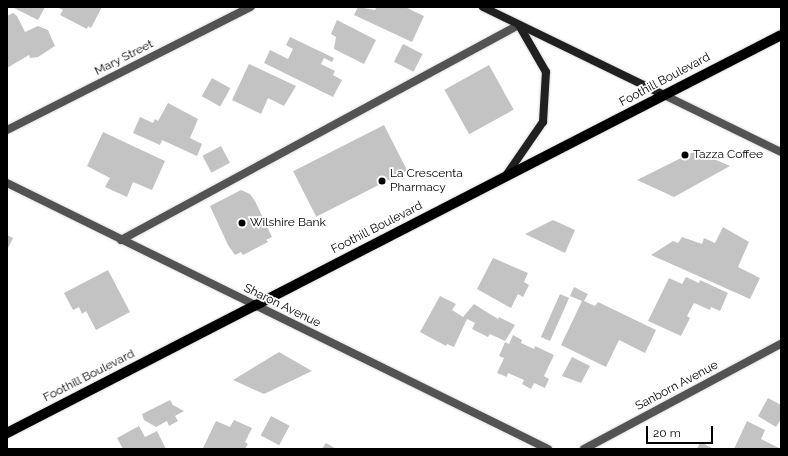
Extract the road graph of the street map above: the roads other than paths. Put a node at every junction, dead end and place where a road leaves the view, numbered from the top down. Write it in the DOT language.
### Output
graph roads {
  1 [pos="251,7"];
  2 [pos="483,7"];
  3 [pos="519,25"];
  4 [pos="781,35"];
  5 [pos="664,95"];
  6 [pos="7,130"];
  7 [pos="781,152"];
  8 [pos="505,177"];
  9 [pos="7,183"];
  10 [pos="121,240"];
  11 [pos="254,306"];
  12 [pos="781,344"];
  13 [pos="7,433"];
  14 [pos="548,449"];
  15 [pos="584,449"];
  1 -- 6 [label="street, Mary Street"];
  2 -- 3 [label="main road"];
  3 -- 5 [label="main road"];
  3 -- 8 [label="main road"];
  3 -- 10 [label="street"];
  4 -- 5 [label="main road, Foothill Boulevard"];
  5 -- 7 [label="street"];
  5 -- 8 [label="main road, Foothill Boulevard"];
  8 -- 11 [label="main road, Foothill Boulevard"];
  9 -- 10 [label="street, Sharon Avenue"];
  10 -- 11 [label="street, Sharon Avenue"];
  11 -- 13 [label="main road, Foothill Boulevard"];
  11 -- 14 [label="street, Sharon Avenue"];
  12 -- 15 [label="street, Sanborn Avenue"];
}
